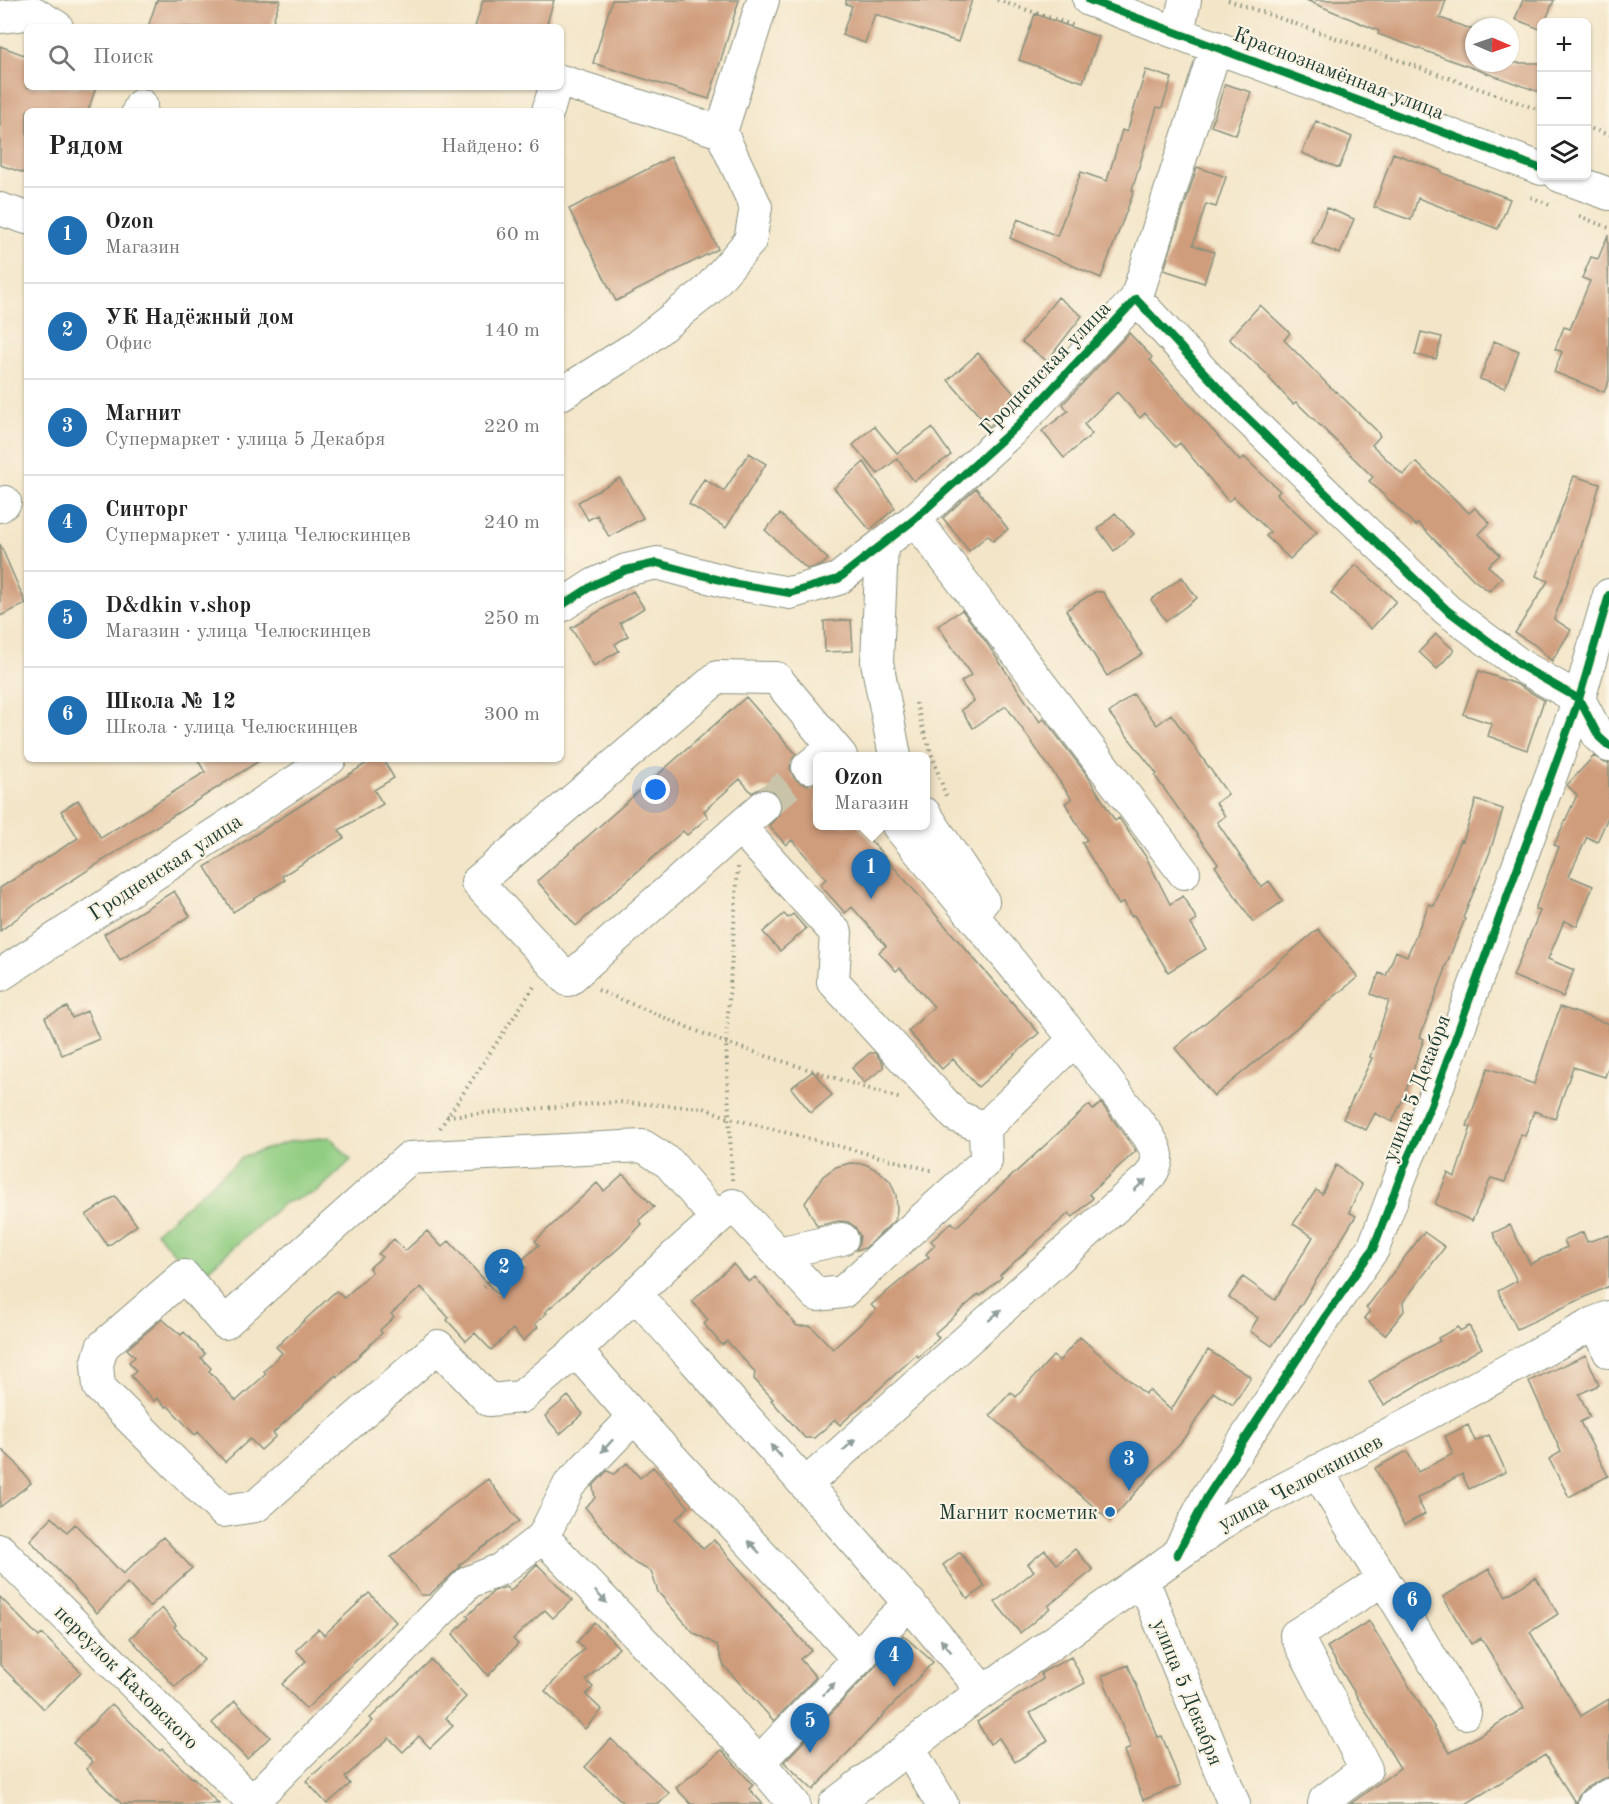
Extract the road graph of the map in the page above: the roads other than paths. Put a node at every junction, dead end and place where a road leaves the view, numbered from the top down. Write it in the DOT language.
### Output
graph roads {
  1 [pos="763,0"];
  2 [pos="1089,0"];
  3 [pos="1185,0"];
  4 [pos="0,17"];
  5 [pos="52,24"];
  6 [pos="1178,32"];
  7 [pos="1216,46"];
  8 [pos="564,82"];
  9 [pos="554,90"];
  10 [pos="549,108"];
  11 [pos="721,132"];
  12 [pos="1537,167"];
  13 [pos="1571,180"];
  14 [pos="1609,194"];
  15 [pos="0,209"];
  16 [pos="24,217"];
  17 [pos="1136,299"];
  18 [pos="564,392"];
  19 [pos="915,519"];
  20 [pos="882,545"];
  21 [pos="1609,595"];
  22 [pos="564,604"];
  23 [pos="1579,699"];
  24 [pos="1609,746"];
  25 [pos="821,752"];
  26 [pos="894,752"];
  27 [pos="325,762"];
  28 [pos="764,806"];
  29 [pos="937,809"];
  30 [pos="740,827"];
  31 [pos="902,830"];
  32 [pos="1184,873"];
  33 [pos="0,975"];
  34 [pos="1075,1039"];
  35 [pos="985,1128"];
  36 [pos="725,1212"];
  37 [pos="842,1239"];
  38 [pos="778,1253"];
  39 [pos="636,1295"];
  40 [pos="1603,1319"];
  41 [pos="576,1351"];
  42 [pos="1609,1352"];
  43 [pos="634,1417"];
  44 [pos="1317,1471"];
  45 [pos="806,1484"];
  46 [pos="543,1537"];
  47 [pos="0,1550"];
  48 [pos="1177,1555"];
  49 [pos="1143,1580"];
  50 [pos="1383,1580"];
  51 [pos="910,1603"];
  52 [pos="858,1659"];
  53 [pos="983,1691"];
  54 [pos="1465,1713"];
  55 [pos="909,1747"];
  56 [pos="759,1762"];
  57 [pos="1609,1795"];
  58 [pos="253,1803"];
  59 [pos="794,1804"];
  60 [pos="835,1804"];
  61 [pos="942,1804"];
  62 [pos="1234,1804"];
  63 [pos="1324,1804"];
  64 [pos="1594,1804"];
  1 -- 11 [label="street"];
  2 -- 6 [label="street, Краснознамённая улица"];
  3 -- 6 [label="street"];
  4 -- 5 [label="street"];
  6 -- 7 [label="street, Краснознамённая улица"];
  7 -- 12 [label="street, Краснознамённая улица"];
  7 -- 17 [label="street"];
  8 -- 11 [label="street"];
  9 -- 10 [label="street"];
  11 -- 18 [label="street"];
  13 -- 14 [label="street"];
  15 -- 16 [label="street"];
  17 -- 19 [label="street, Гродненская улица"];
  17 -- 23 [label="street, Гродненская улица"];
  19 -- 20 [label="street, Гродненская улица"];
  19 -- 32 [label="street"];
  20 -- 22 [label="street, Гродненская улица"];
  20 -- 26 [label="street"];
  21 -- 23 [label="street, улица 5 Декабря"];
  23 -- 24 [label="street"];
  23 -- 48 [label="street, улица 5 Декабря"];
  25 -- 30 [label="street"];
  27 -- 33 [label="street, Гродненская улица"];
  28 -- 30 [label="street"];
  29 -- 34 [label="street"];
  30 -- 35 [label="street"];
  31 -- 34 [label="street"];
  34 -- 35 [label="street"];
  45 -- 34 [label="street, one-way"];
  35 -- 38 [label="street"];
  36 -- 38 [label="street"];
  36 -- 39 [label="street"];
  36 -- 41 [label="street"];
  37 -- 38 [label="street"];
  39 -- 41 [label="street"];
  45 -- 39 [label="street, one-way"];
  40 -- 42 [label="street"];
  40 -- 44 [label="street, улица Челюскинцев"];
  41 -- 43 [label="street"];
  43 -- 46 [label="street, one-way"];
  52 -- 43 [label="street, one-way"];
  44 -- 48 [label="street, улица Челюскинцев"];
  44 -- 50 [label="street"];
  45 -- 51 [label="street"];
  46 -- 56 [label="street, one-way"];
  46 -- 58 [label="street"];
  47 -- 58 [label="street, переулок Каховского"];
  48 -- 49 [label="street, улица Челюскинцев"];
  49 -- 53 [label="street, улица Челюскинцев"];
  49 -- 62 [label="street, улица 5 Декабря"];
  50 -- 54 [label="street"];
  50 -- 63 [label="street"];
  51 -- 52 [label="street"];
  53 -- 51 [label="street, one-way"];
  56 -- 52 [label="street, one-way"];
  53 -- 55 [label="street, улица Челюскинцев"];
  55 -- 60 [label="street, улица Челюскинцев"];
  55 -- 61 [label="street"];
  56 -- 59 [label="street"];
  57 -- 64 [label="street"];
}
